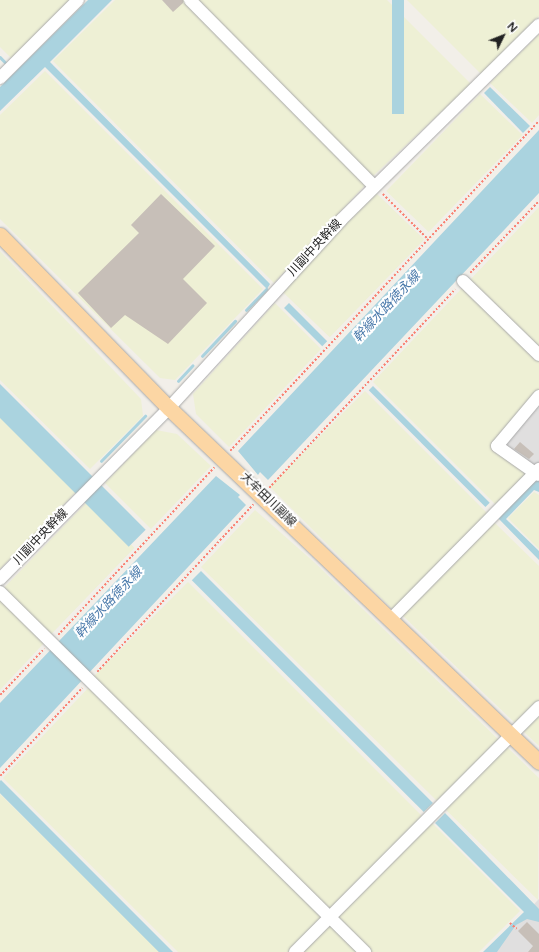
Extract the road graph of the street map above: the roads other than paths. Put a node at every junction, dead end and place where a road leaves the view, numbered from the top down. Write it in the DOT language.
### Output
graph roads {
  1 [pos="78,0"];
  2 [pos="190,0"];
  3 [pos="539,25"];
  4 [pos="0,78"];
  5 [pos="374,186"];
  6 [pos="0,235"];
  7 [pos="463,281"];
  8 [pos="539,355"];
  9 [pos="539,396"];
  10 [pos="169,408"];
  11 [pos="538,472"];
  12 [pos="0,580"];
  13 [pos="0,592"];
  14 [pos="391,619"];
  15 [pos="539,707"];
  16 [pos="511,736"];
  17 [pos="539,762"];
  18 [pos="330,918"];
  19 [pos="296,952"];
  20 [pos="365,952"];
  1 -- 4 [label="street"];
  2 -- 5 [label="street"];
  3 -- 5 [label="street, 川副中央幹線"];
  5 -- 10 [label="street, 川副中央幹線"];
  6 -- 10 [label="main road, 大牟田川副線"];
  7 -- 8 [label="street"];
  9 -- 11 [label="street"];
  10 -- 12 [label="street, 川副中央幹線"];
  10 -- 14 [label="main road, 大牟田川副線"];
  11 -- 14 [label="street"];
  13 -- 18 [label="street"];
  14 -- 16 [label="main road, 大牟田川副線"];
  15 -- 16 [label="street"];
  16 -- 17 [label="main road, 大牟田川副線"];
  16 -- 18 [label="street"];
  18 -- 19 [label="street"];
  18 -- 20 [label="street"];
}
